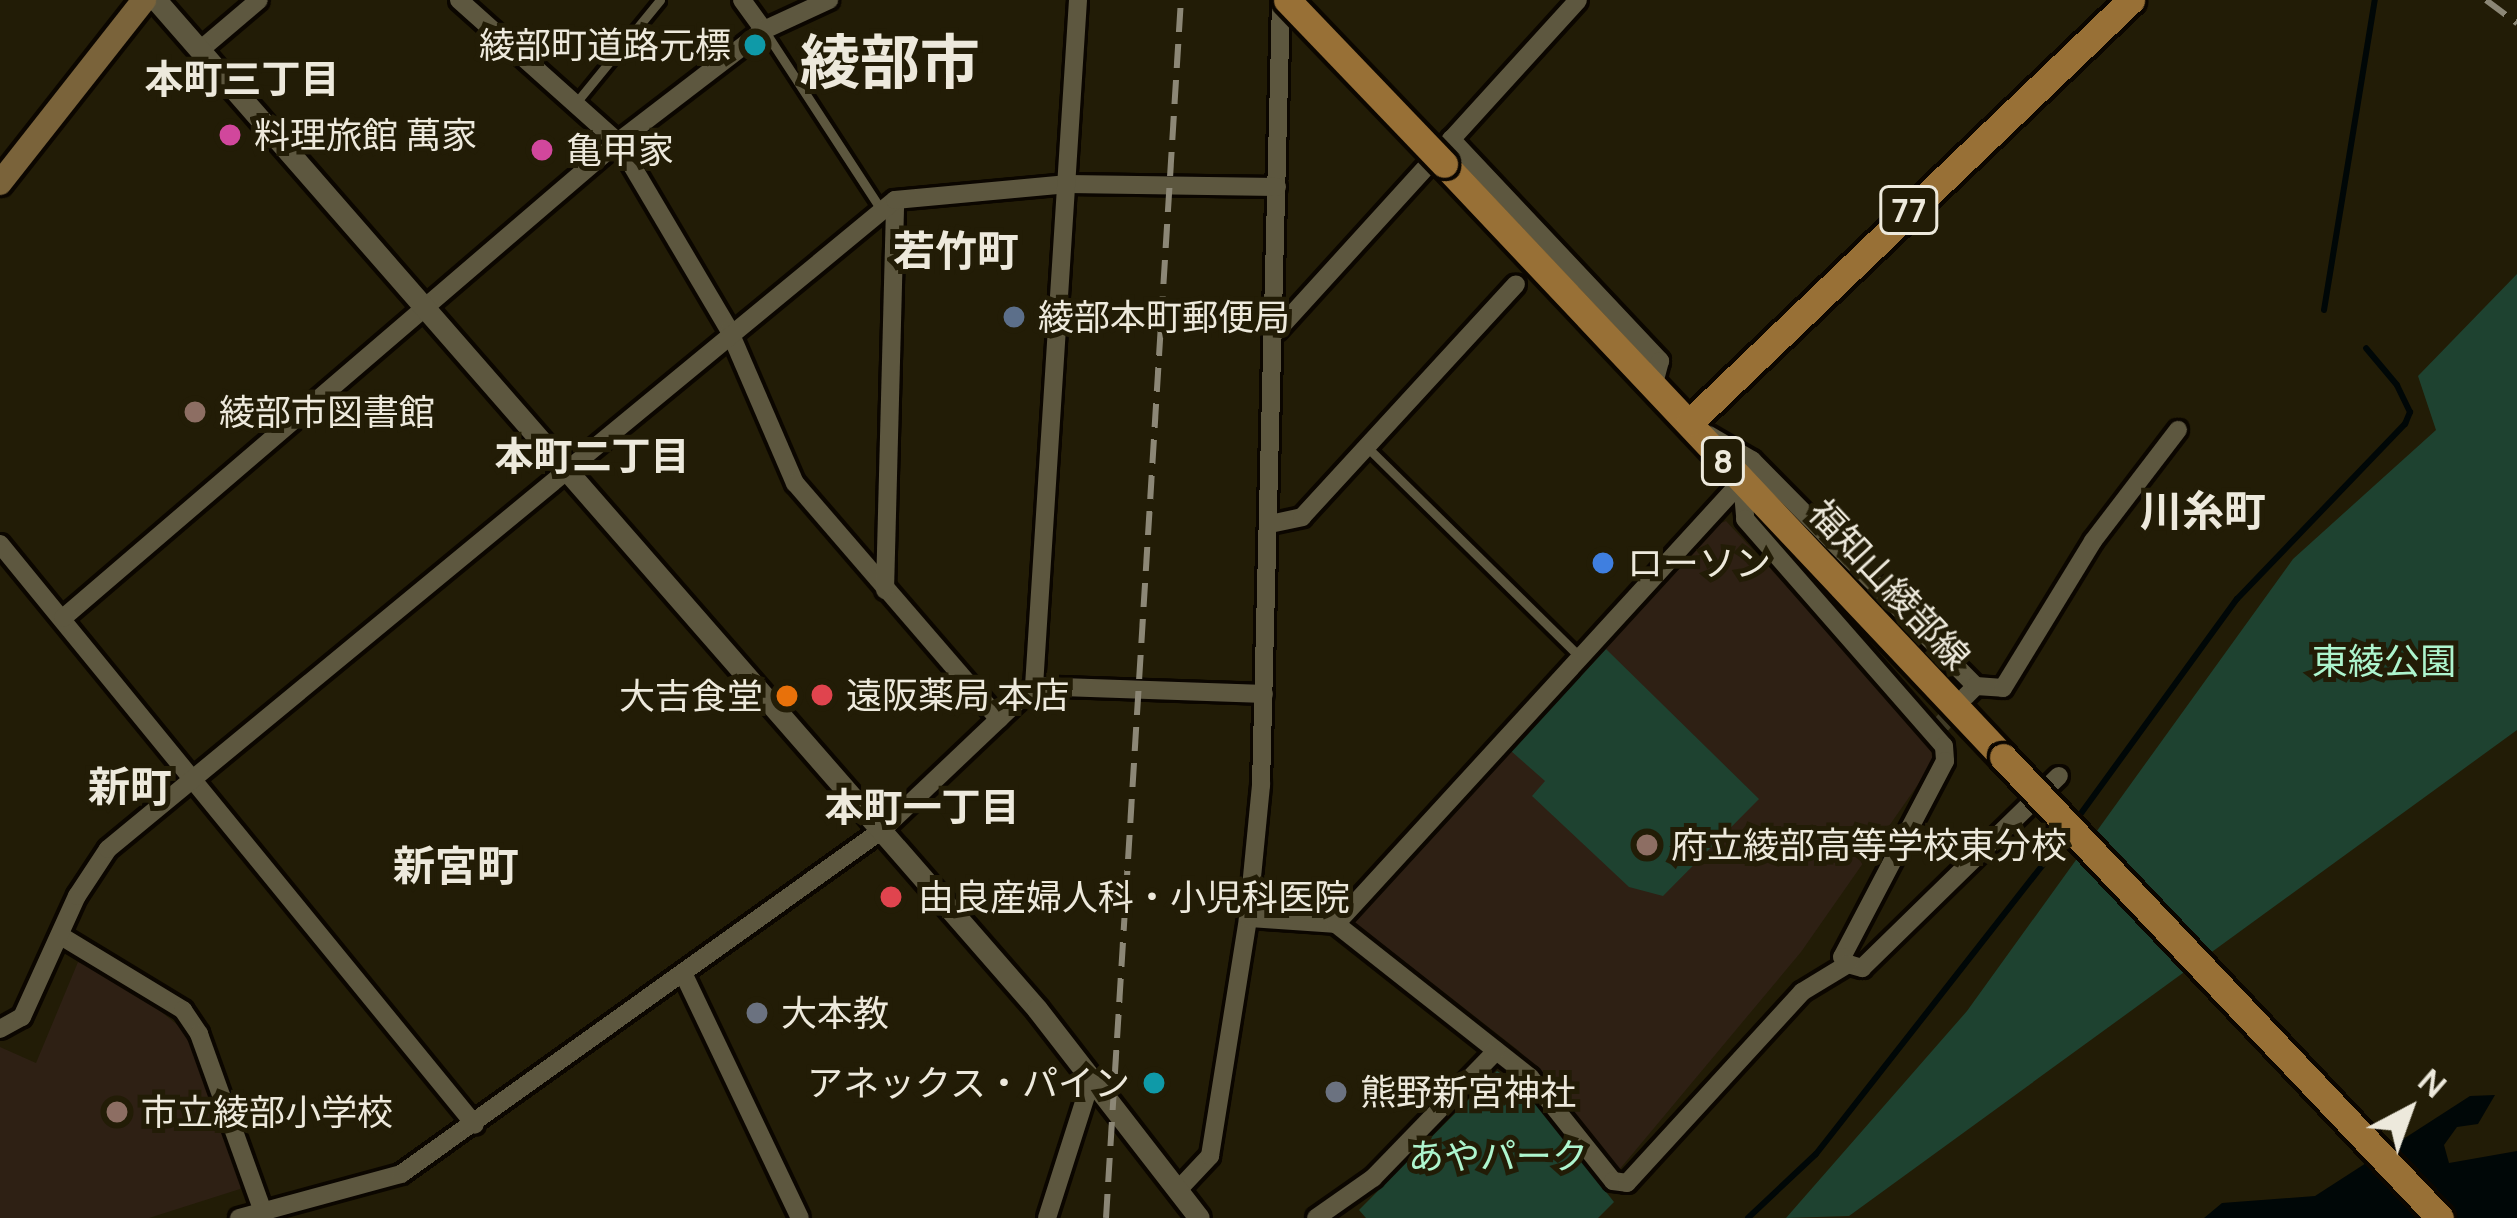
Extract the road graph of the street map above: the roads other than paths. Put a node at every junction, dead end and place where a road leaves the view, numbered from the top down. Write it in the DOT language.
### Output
graph roads {
  1 [pos="144,0"];
  2 [pos="156,0"];
  3 [pos="259,0"];
  4 [pos="459,0"];
  5 [pos="660,0"];
  6 [pos="742,0"];
  7 [pos="829,0"];
  8 [pos="1078,0"];
  9 [pos="1284,0"];
  10 [pos="1578,0"];
  11 [pos="2131,0"];
  12 [pos="764,30"];
  13 [pos="200,50"];
  14 [pos="579,99"];
  15 [pos="618,142"];
  16 [pos="1448,151"];
  17 [pos="0,183"];
  18 [pos="1068,184"];
  19 [pos="1277,188"];
  20 [pos="888,206"];
  21 [pos="1516,284"];
  22 [pos="426,305"];
  23 [pos="729,330"];
  24 [pos="1277,331"];
  25 [pos="1689,424"];
  26 [pos="2178,430"];
  27 [pos="1368,448"];
  28 [pos="567,468"];
  29 [pos="1742,481"];
  30 [pos="1270,524"];
  31 [pos="0,544"];
  32 [pos="885,590"];
  33 [pos="63,617"];
  34 [pos="1580,656"];
  35 [pos="1034,686"];
  36 [pos="1264,694"];
  37 [pos="999,718"];
  38 [pos="2060,776"];
  39 [pos="198,782"];
  40 [pos="881,830"];
  41 [pos="1248,918"];
  42 [pos="1336,924"];
  43 [pos="61,936"];
  44 [pos="1848,964"];
  45 [pos="684,975"];
  46 [pos="0,1028"];
  47 [pos="1496,1052"];
  48 [pos="1090,1083"];
  49 [pos="476,1124"];
  50 [pos="1178,1190"];
  51 [pos="263,1212"];
  52 [pos="239,1218"];
  53 [pos="800,1218"];
  54 [pos="1047,1218"];
  55 [pos="1199,1218"];
  56 [pos="1316,1218"];
  57 [pos="2440,1218"];
  1 -- 17 [label="main road"];
  2 -- 13 [label="street"];
  3 -- 13 [label="street"];
  4 -- 14 [label="street"];
  5 -- 14 [label="lane"];
  6 -- 12 [label="street"];
  7 -- 12 [label="street"];
  8 -- 18 [label="street"];
  9 -- 16 [label="main road, 福知山綾部線 / 8, bridge"];
  9 -- 19 [label="street"];
  10 -- 16 [label="street"];
  11 -- 25 [label="main road, 77"];
  12 -- 15 [label="street"];
  12 -- 20 [label="lane"];
  13 -- 22 [label="street"];
  14 -- 15 [label="street"];
  15 -- 22 [label="street"];
  15 -- 23 [label="street"];
  16 -- 24 [label="street"];
  16 -- 25 [label="main road, 福知山綾部線 / 8"];
  18 -- 19 [label="street"];
  18 -- 20 [label="street"];
  18 -- 35 [label="street"];
  19 -- 24 [label="street"];
  20 -- 23 [label="street"];
  20 -- 32 [label="street"];
  21 -- 27 [label="street"];
  22 -- 28 [label="street"];
  22 -- 33 [label="street"];
  23 -- 28 [label="street"];
  23 -- 32 [label="street"];
  24 -- 30 [label="street"];
  25 -- 26 [label="street"];
  25 -- 29 [label="main road, 福知山綾部線 / 8"];
  27 -- 30 [label="street"];
  27 -- 34 [label="lane"];
  28 -- 39 [label="street"];
  28 -- 40 [label="street"];
  29 -- 34 [label="street"];
  29 -- 44 [label="street"];
  29 -- 57 [label="main road, 福知山綾部線 / 8, bridge"];
  30 -- 36 [label="street"];
  31 -- 33 [label="street"];
  32 -- 37 [label="street"];
  33 -- 39 [label="street"];
  34 -- 42 [label="street"];
  35 -- 36 [label="street"];
  35 -- 37 [label="street"];
  36 -- 41 [label="street"];
  37 -- 40 [label="street"];
  38 -- 44 [label="street"];
  39 -- 43 [label="street"];
  39 -- 49 [label="street"];
  40 -- 45 [label="street"];
  40 -- 48 [label="street"];
  41 -- 42 [label="street"];
  41 -- 50 [label="street"];
  42 -- 47 [label="street"];
  43 -- 46 [label="street"];
  43 -- 51 [label="street"];
  44 -- 47 [label="street"];
  45 -- 49 [label="street"];
  45 -- 53 [label="street"];
  47 -- 56 [label="street"];
  48 -- 50 [label="street"];
  48 -- 54 [label="street"];
  49 -- 51 [label="street"];
  50 -- 55 [label="street"];
  51 -- 52 [label="street"];
}
